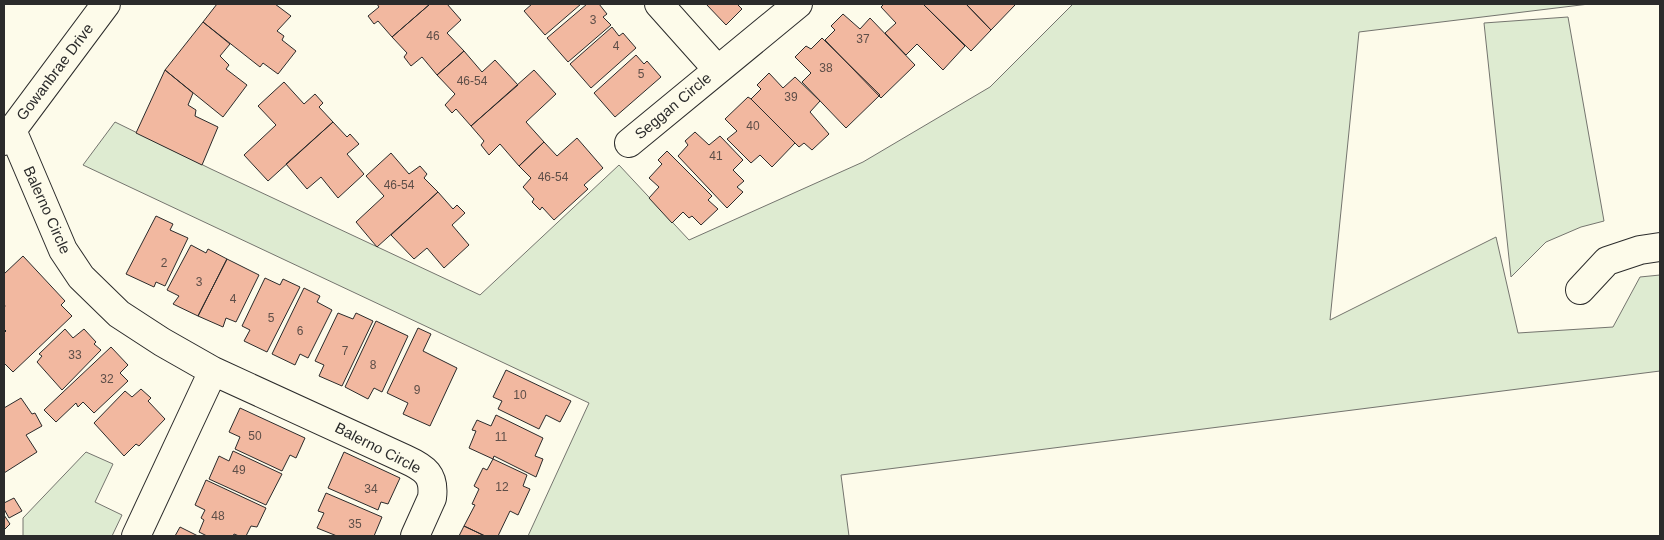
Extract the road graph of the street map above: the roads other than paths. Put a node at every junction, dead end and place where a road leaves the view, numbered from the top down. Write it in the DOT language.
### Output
graph roads {
  1 [pos="106,4"];
  2 [pos="659,4"];
  3 [pos="798,4"];
  4 [pos="718,69"];
  5 [pos="8,135"];
  6 [pos="629,142"];
  7 [pos="1660,247"];
  8 [pos="1580,290"];
  9 [pos="213,371"];
  10 [pos="136,536"];
  11 [pos="415,536"];
  1 -- 5 [label="street, Gowanbrae Drive"];
  2 -- 4 [label="street, Seggan Circle"];
  3 -- 4 [label="street, Seggan Circle"];
  4 -- 6 [label="street, Seggan Circle"];
  5 -- 9 [label="street, Balerno Circle"];
  7 -- 8 [label="street"];
  9 -- 10 [label="street"];
  9 -- 11 [label="street, Balerno Circle"];
}
